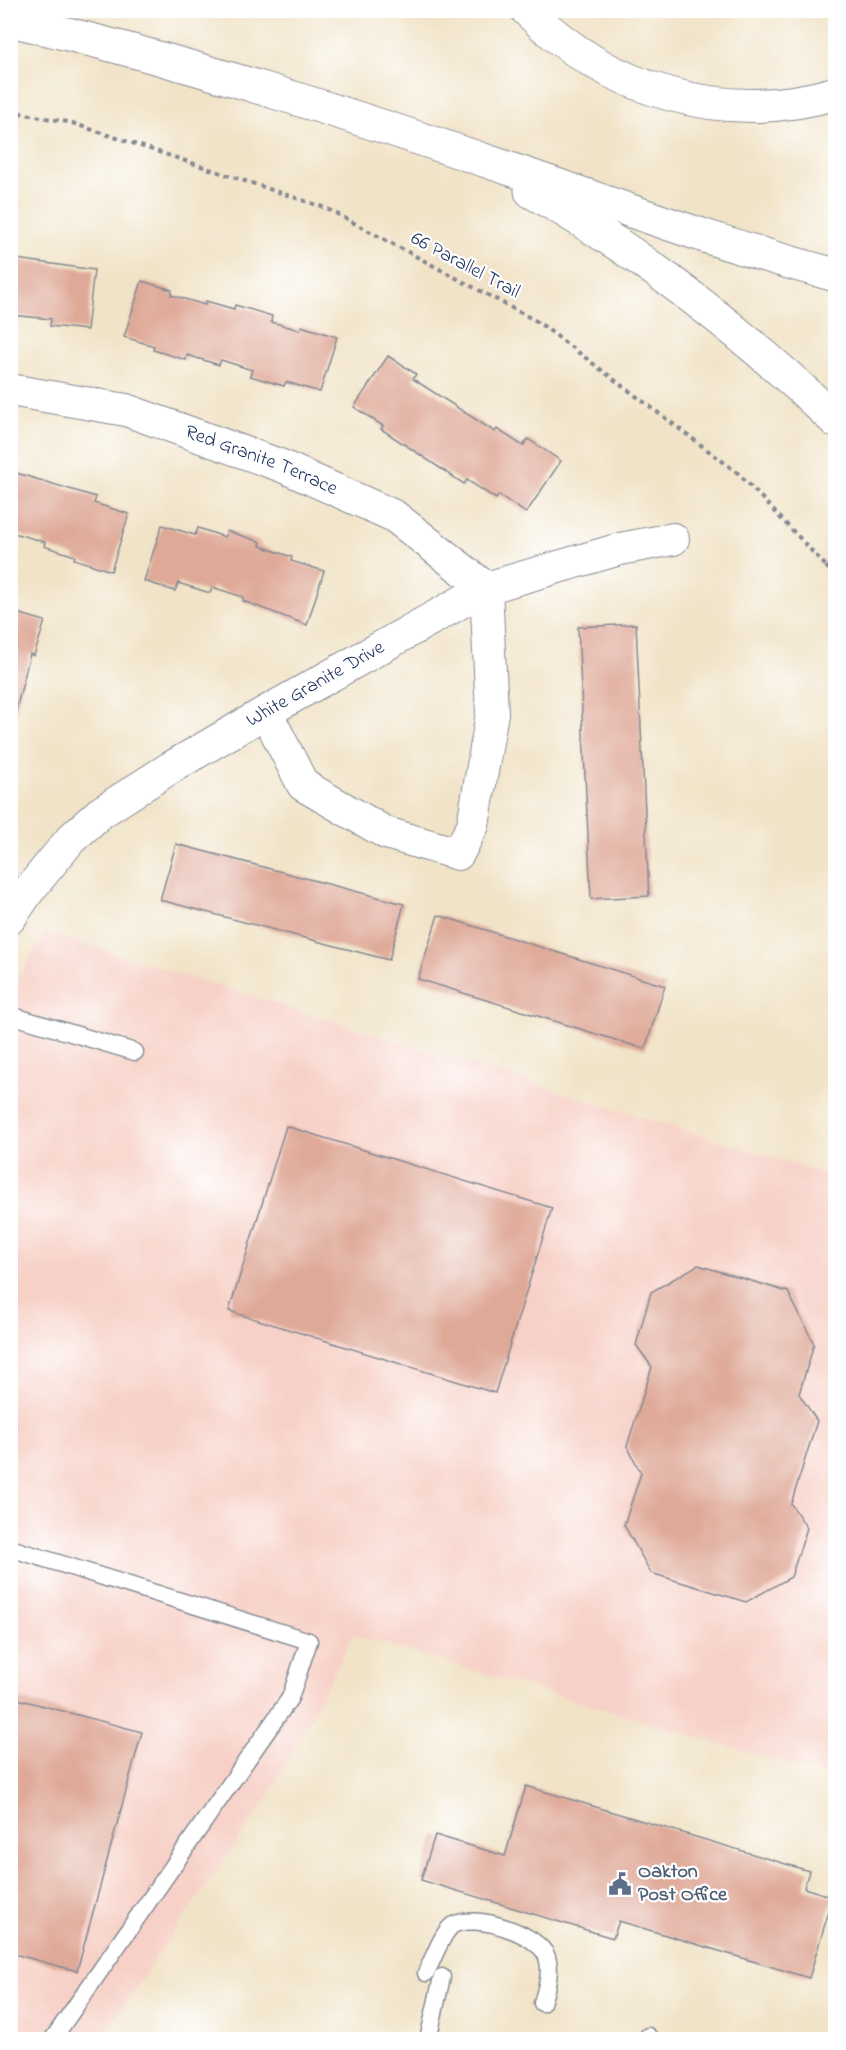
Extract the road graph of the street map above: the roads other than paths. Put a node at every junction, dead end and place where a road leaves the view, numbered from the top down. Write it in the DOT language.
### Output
graph roads {
  1 [pos="527,10"];
  2 [pos="10,20"];
  3 [pos="836,93"];
  4 [pos="464,154"];
  5 [pos="836,275"];
  6 [pos="10,390"];
  7 [pos="836,421"];
  8 [pos="673,539"];
  9 [pos="486,588"];
  10 [pos="266,712"];
  11 [pos="20,887"];
  12 [pos="10,918"];
  13 [pos="10,1015"];
  14 [pos="135,1052"];
  15 [pos="10,1548"];
  16 [pos="426,1972"];
  17 [pos="442,1977"];
  18 [pos="435,2000"];
  19 [pos="543,2003"];
  20 [pos="52,2040"];
  21 [pos="417,2040"];
  22 [pos="428,2040"];
  1 -- 3 [label="highway"];
  2 -- 4 [label="highway"];
  4 -- 5 [label="highway"];
  4 -- 7 [label="highway"];
  6 -- 9 [label="street, Red Granite Terrace"];
  8 -- 9 [label="street, White Granite Drive"];
  9 -- 10 [label="street, White Granite Drive"];
  9 -- 10 [label="street"];
  10 -- 11 [label="street, White Granite Drive"];
  11 -- 12 [label="street, White Granite Drive"];
  13 -- 14 [label="lane"];
  15 -- 20 [label="lane"];
  16 -- 19 [label="lane"];
  17 -- 18 [label="lane"];
  18 -- 21 [label="lane"];
  18 -- 22 [label="lane"];
}
